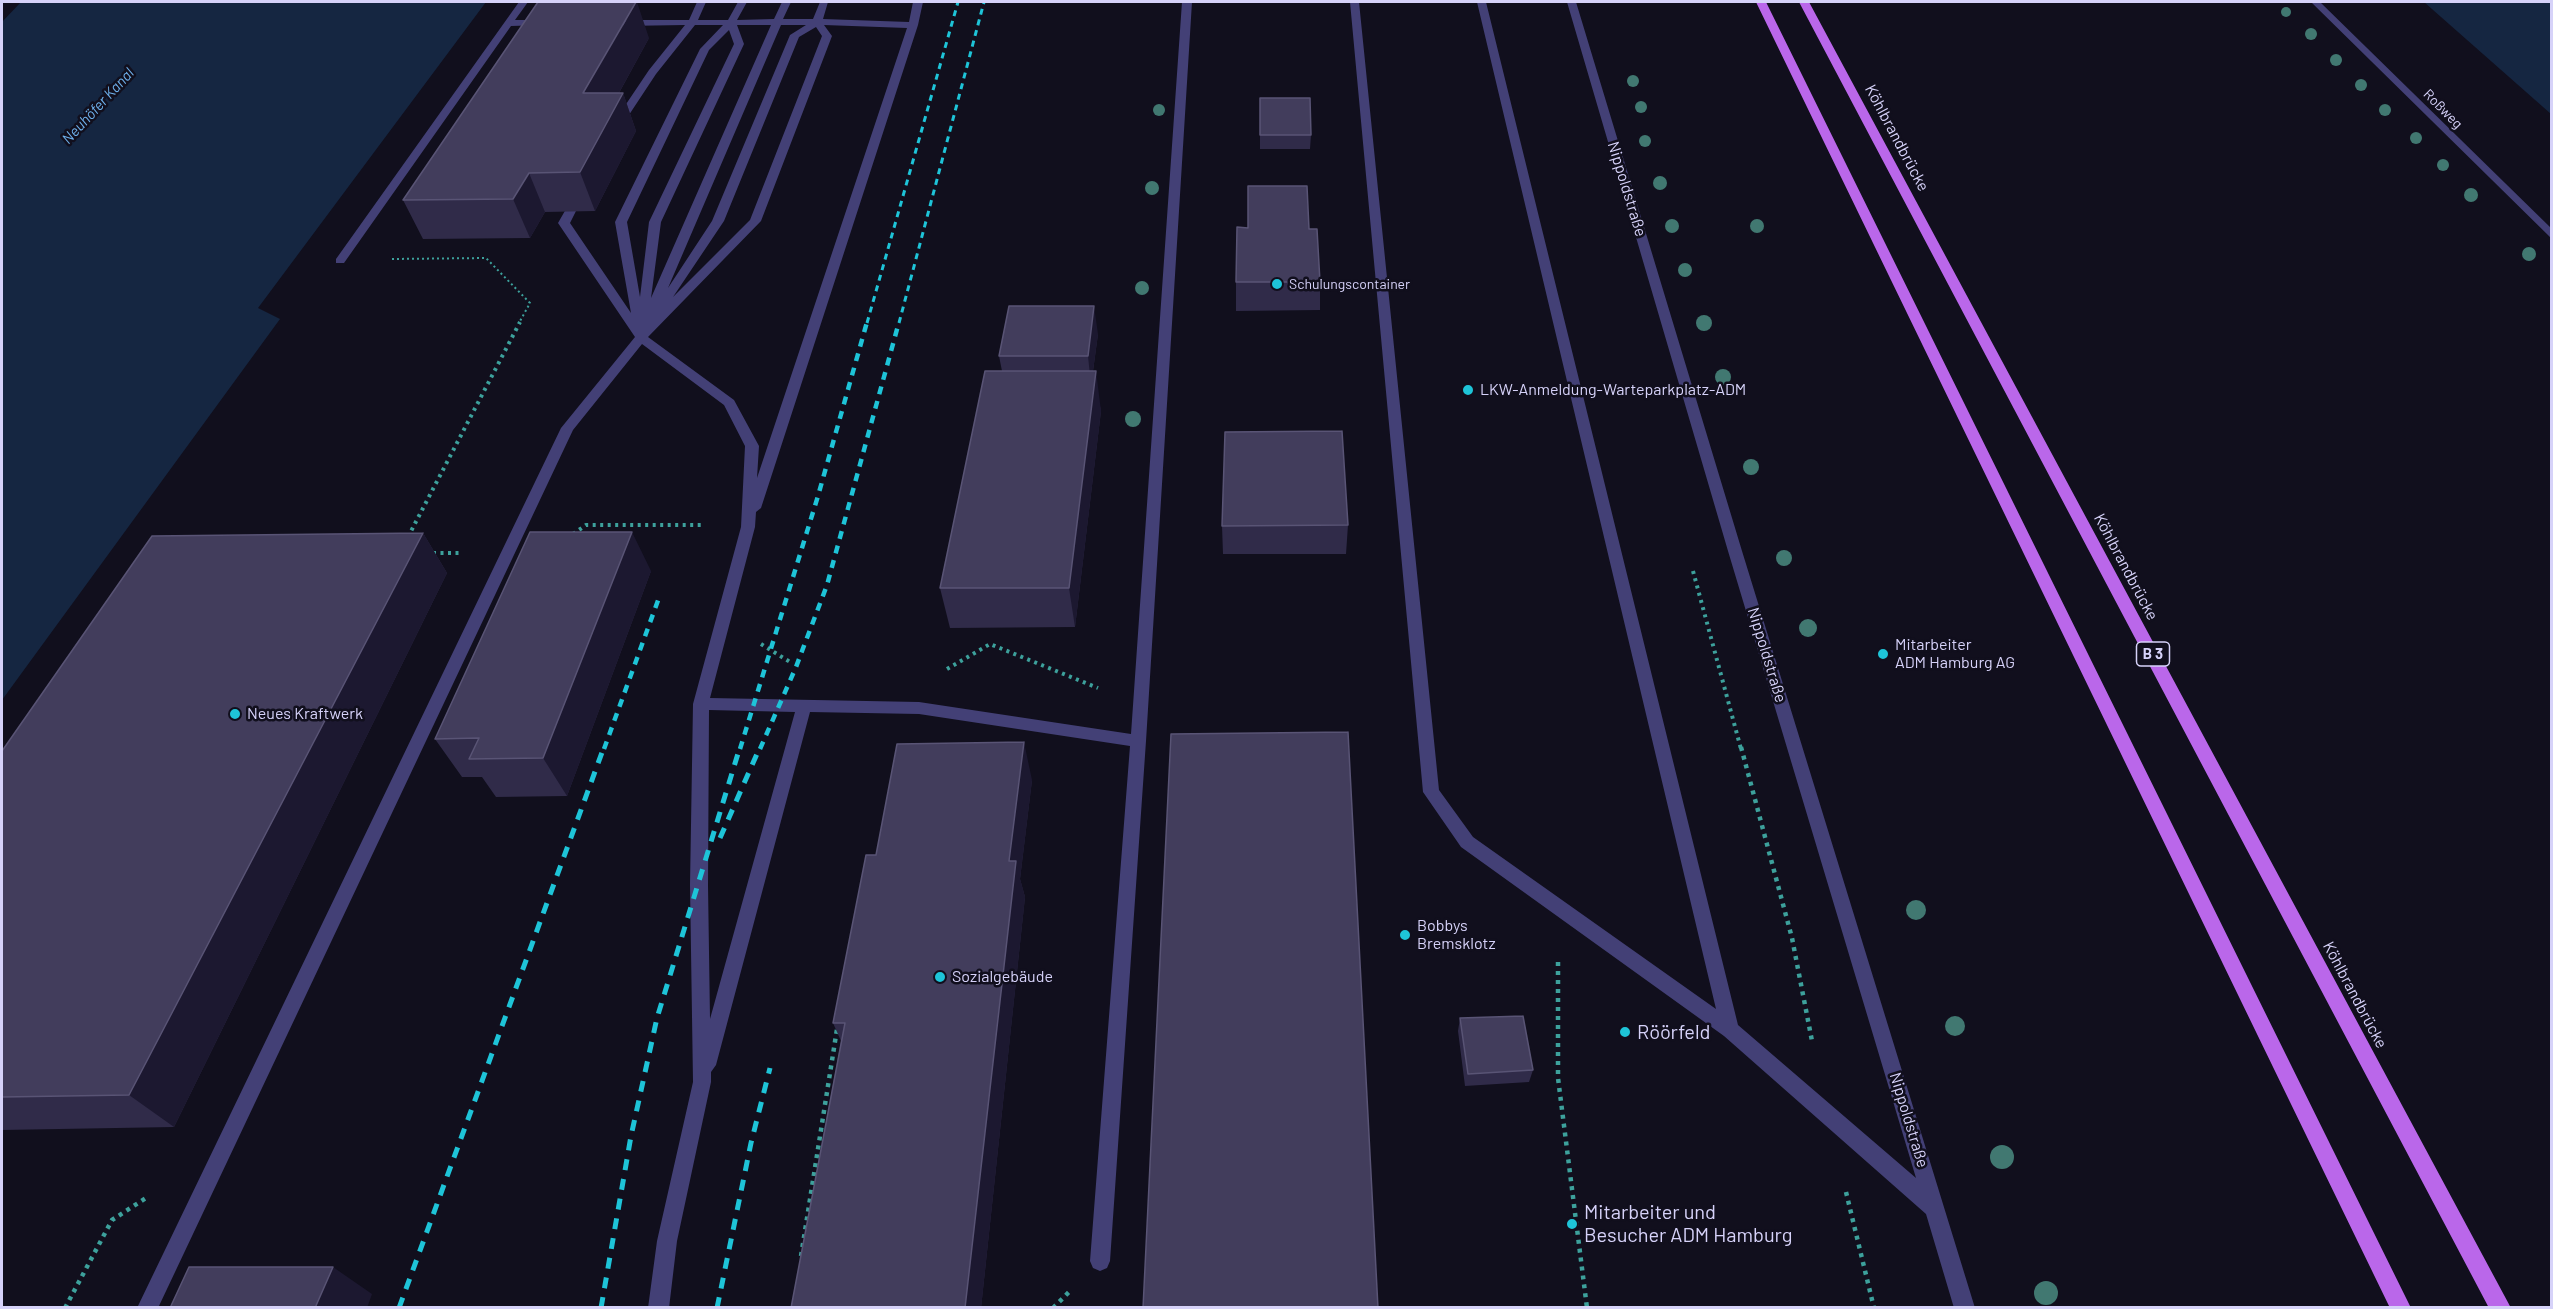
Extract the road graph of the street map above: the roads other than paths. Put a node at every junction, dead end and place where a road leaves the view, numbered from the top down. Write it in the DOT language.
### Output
graph roads {
  1 [pos="523,2"];
  2 [pos="701,2"];
  3 [pos="741,2"];
  4 [pos="786,2"];
  5 [pos="824,2"];
  6 [pos="918,2"];
  7 [pos="1187,2"];
  8 [pos="1354,2"];
  9 [pos="1482,2"];
  10 [pos="1572,2"];
  11 [pos="1761,2"];
  12 [pos="1804,2"];
  13 [pos="2314,2"];
  14 [pos="778,22"];
  15 [pos="817,22"];
  16 [pos="552,23"];
  17 [pos="609,23"];
  18 [pos="692,23"];
  19 [pos="731,23"];
  20 [pos="506,24"];
  21 [pos="913,25"];
  22 [pos="613,131"];
  23 [pos="570,211"];
  24 [pos="2552,236"];
  25 [pos="340,261"];
  26 [pos="641,337"];
  27 [pos="748,527"];
  28 [pos="701,704"];
  29 [pos="804,706"];
  30 [pos="1138,741"];
  31 [pos="1730,1030"];
  32 [pos="702,1082"];
  33 [pos="1936,1209"];
  34 [pos="1100,1261"];
  35 [pos="147,1308"];
  36 [pos="658,1308"];
  37 [pos="1965,1308"];
  38 [pos="2401,1308"];
  39 [pos="2501,1308"];
  1 -- 20 [label="street"];
  2 -- 18 [label="street"];
  3 -- 19 [label="street"];
  4 -- 14 [label="street"];
  5 -- 15 [label="street"];
  6 -- 21 [label="street"];
  7 -- 30 [label="street"];
  8 -- 31 [label="street"];
  9 -- 31 [label="street"];
  10 -- 33 [label="street, Nippoldstraße"];
  11 -- 38 [label="main road"];
  12 -- 39 [label="main road, Köhlbrandbrücke / B 3"];
  13 -- 24 [label="street, Roßweg"];
  14 -- 15 [label="street"];
  14 -- 19 [label="street"];
  14 -- 26 [label="street"];
  15 -- 21 [label="street"];
  15 -- 26 [label="street"];
  15 -- 26 [label="street"];
  16 -- 20 [label="street"];
  17 -- 18 [label="street"];
  18 -- 19 [label="street"];
  18 -- 22 [label="street"];
  19 -- 26 [label="street"];
  19 -- 26 [label="street"];
  20 -- 25 [label="street"];
  21 -- 27 [label="street"];
  23 -- 26 [label="street"];
  26 -- 27 [label="street"];
  26 -- 35 [label="street"];
  27 -- 28 [label="street"];
  28 -- 29 [label="street"];
  28 -- 32 [label="street"];
  29 -- 30 [label="street"];
  29 -- 32 [label="street"];
  30 -- 34 [label="street"];
  31 -- 33 [label="street"];
  32 -- 36 [label="street"];
  33 -- 37 [label="street, Nippoldstraße"];
}
